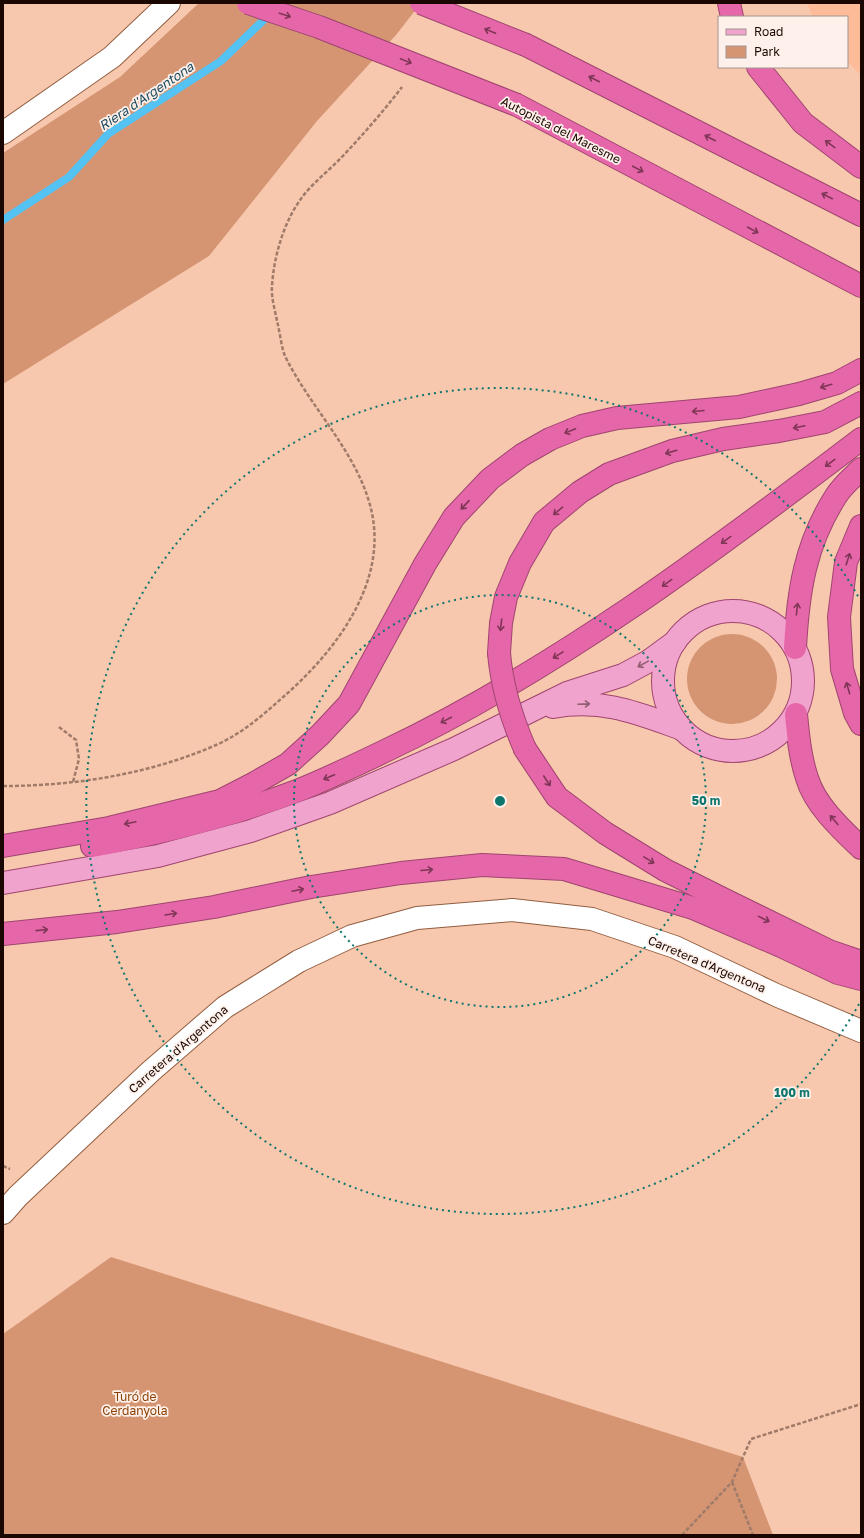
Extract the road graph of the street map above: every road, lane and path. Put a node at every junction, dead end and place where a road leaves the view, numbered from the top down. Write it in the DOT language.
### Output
graph roads {
  1 [pos="169,3"];
  2 [pos="248,3"];
  3 [pos="421,3"];
  4 [pos="729,3"];
  5 [pos="732,16"];
  6 [pos="759,68"];
  7 [pos="404,84"];
  8 [pos="3,133"];
  9 [pos="861,167"];
  10 [pos="861,215"];
  11 [pos="861,286"];
  12 [pos="861,370"];
  13 [pos="861,403"];
  14 [pos="861,439"];
  15 [pos="861,469"];
  16 [pos="861,526"];
  17 [pos="675,642"];
  18 [pos="795,648"];
  19 [pos="796,714"];
  20 [pos="519,716"];
  21 [pos="861,724"];
  22 [pos="59,728"];
  23 [pos="682,729"];
  24 [pos="73,782"];
  25 [pos="3,786"];
  26 [pos="3,846"];
  27 [pos="861,848"];
  28 [pos="3,860"];
  29 [pos="3,882"];
  30 [pos="3,934"];
  31 [pos="861,962"];
  32 [pos="861,978"];
  33 [pos="861,1031"];
  34 [pos="3,1213"];
  35 [pos="861,1404"];
  36 [pos="732,1482"];
  37 [pos="682,1535"];
  38 [pos="753,1535"];
  1 -- 8 [label="street"];
  2 -- 11 [label="highway, Autopista del Maresme, one-way, bridge"];
  10 -- 3 [label="highway, one-way, bridge"];
  4 -- 5 [label="highway"];
  9 -- 6 [label="highway, one-way"];
  7 -- 24 [label="path"];
  12 -- 26 [label="highway, one-way"];
  13 -- 31 [label="highway, one-way, bridge"];
  14 -- 28 [label="highway, one-way"];
  18 -- 15 [label="highway, one-way"];
  21 -- 16 [label="highway, one-way"];
  17 -- 18 [label="main road"];
  17 -- 20 [label="main road, one-way"];
  17 -- 23 [label="main road"];
  18 -- 19 [label="main road"];
  19 -- 23 [label="main road"];
  27 -- 19 [label="highway, one-way"];
  20 -- 23 [label="main road, one-way"];
  20 -- 29 [label="main road"];
  22 -- 24 [label="path"];
  24 -- 25 [label="path"];
  30 -- 32 [label="highway, one-way"];
  33 -- 34 [label="street, Carretera d'Argentona"];
  35 -- 36 [label="path"];
  36 -- 37 [label="path"];
  36 -- 38 [label="path"];
}
